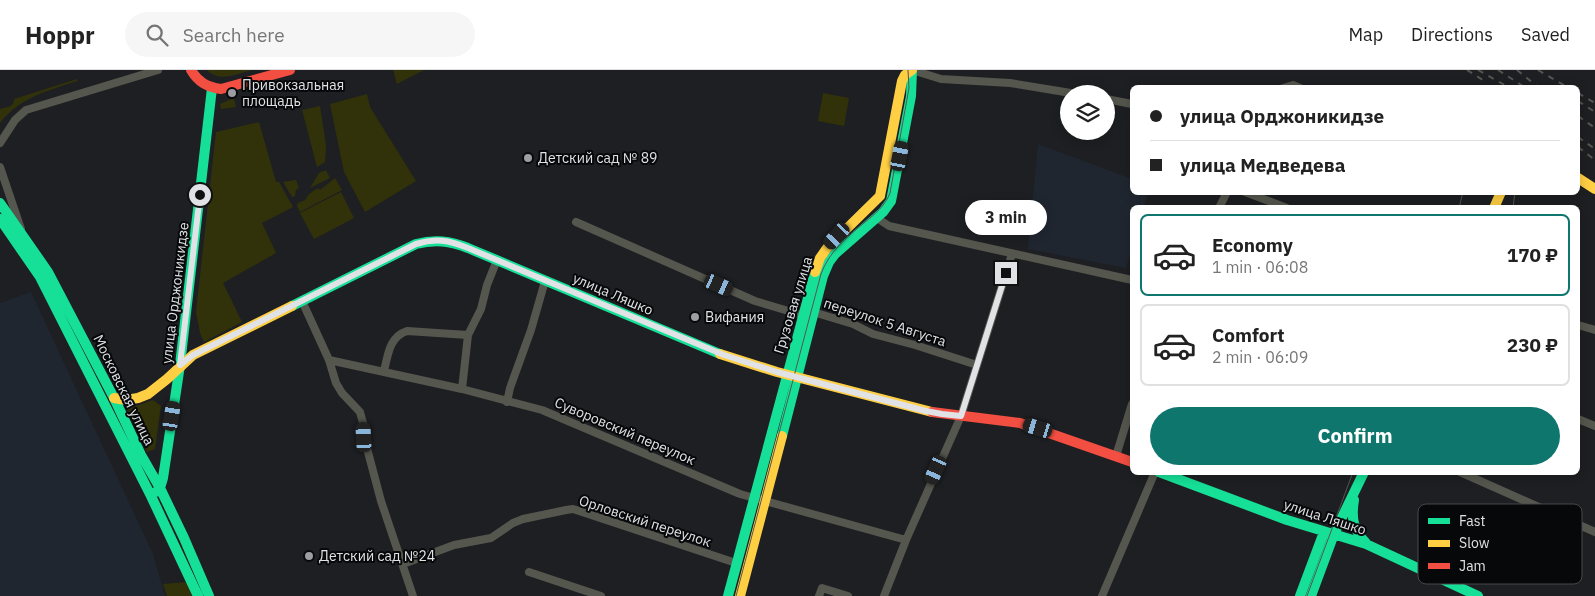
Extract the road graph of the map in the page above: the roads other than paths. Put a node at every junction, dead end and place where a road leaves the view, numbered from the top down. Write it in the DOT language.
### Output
graph roads {
  1 [pos="158,70"];
  2 [pos="190,70"];
  3 [pos="290,70"];
  4 [pos="912,70"];
  5 [pos="212,88"];
  6 [pos="1060,91"];
  7 [pos="1115,101"];
  8 [pos="1130,104"];
  9 [pos="0,143"];
  10 [pos="0,167"];
  11 [pos="1580,179"];
  12 [pos="1595,189"];
  13 [pos="1253,195"];
  14 [pos="0,203"];
  15 [pos="1279,205"];
  16 [pos="877,218"];
  17 [pos="0,219"];
  18 [pos="576,222"];
  19 [pos="24,235"];
  20 [pos="1012,254"];
  21 [pos="497,260"];
  22 [pos="1130,280"];
  23 [pos="545,281"];
  24 [pos="302,301"];
  25 [pos="813,312"];
  26 [pos="802,316"];
  27 [pos="1580,326"];
  28 [pos="1595,330"];
  29 [pos="468,335"];
  30 [pos="329,360"];
  31 [pos="180,365"];
  32 [pos="977,365"];
  33 [pos="384,371"];
  34 [pos="791,376"];
  35 [pos="462,389"];
  36 [pos="114,398"];
  37 [pos="507,402"];
  38 [pos="1130,410"];
  39 [pos="961,416"];
  40 [pos="1580,419"];
  41 [pos="1595,426"];
  42 [pos="1116,456"];
  43 [pos="1130,461"];
  44 [pos="1154,475"];
  45 [pos="1167,475"];
  46 [pos="1363,475"];
  47 [pos="1467,475"];
  48 [pos="160,488"];
  49 [pos="1355,491"];
  50 [pos="151,496"];
  51 [pos="754,498"];
  52 [pos="765,502"];
  53 [pos="1532,504"];
  54 [pos="1582,526"];
  55 [pos="1595,532"];
  56 [pos="1329,533"];
  57 [pos="906,540"];
  58 [pos="1366,544"];
  59 [pos="736,563"];
  60 [pos="403,564"];
  61 [pos="1418,568"];
  62 [pos="529,572"];
  63 [pos="1452,584"];
  64 [pos="198,596"];
  65 [pos="209,596"];
  66 [pos="413,596"];
  67 [pos="601,596"];
  68 [pos="728,596"];
  69 [pos="740,596"];
  70 [pos="819,596"];
  71 [pos="848,596"];
  72 [pos="884,596"];
  73 [pos="1102,596"];
  74 [pos="1300,596"];
  75 [pos="1311,596"];
  76 [pos="1478,596"];
  1 -- 9 [label="street"];
  2 -- 5 [label="main road"];
  3 -- 5 [label="main road"];
  4 -- 6 [label="street"];
  4 -- 16 [label="main road, Грузовая улица"];
  4 -- 26 [label="main road, Грузовая улица"];
  5 -- 31 [label="main road, улица Орджоникидзе"];
  7 -- 8 [label="street"];
  10 -- 19 [label="street"];
  11 -- 12 [label="main road"];
  13 -- 15 [label="street"];
  14 -- 19 [label="main road, Московская улица"];
  16 -- 20 [label="street"];
  16 -- 25 [label="main road, Грузовая улица"];
  17 -- 50 [label="main road, Московская улица"];
  18 -- 26 [label="street, переулок 5 Августа"];
  19 -- 36 [label="main road, Московская улица"];
  20 -- 22 [label="street"];
  20 -- 32 [label="street"];
  21 -- 23 [label="main road, улица Ляшко"];
  21 -- 24 [label="main road, улица Ляшко"];
  21 -- 29 [label="street"];
  23 -- 34 [label="main road, улица Ляшко"];
  23 -- 37 [label="street"];
  24 -- 30 [label="street"];
  24 -- 31 [label="main road, улица Ляшко"];
  25 -- 32 [label="street, переулок 5 Августа"];
  25 -- 34 [label="main road, Грузовая улица"];
  26 -- 34 [label="main road, Грузовая улица"];
  27 -- 28 [label="street"];
  29 -- 33 [label="street"];
  29 -- 35 [label="street"];
  30 -- 33 [label="street, Суворовский переулок"];
  30 -- 60 [label="street"];
  31 -- 36 [label="main road, улица Ляшко"];
  31 -- 48 [label="main road, улица Орджоникидзе"];
  32 -- 39 [label="street"];
  33 -- 35 [label="street, Суворовский переулок"];
  34 -- 39 [label="main road, улица Ляшко"];
  34 -- 51 [label="main road, Грузовая улица"];
  34 -- 52 [label="main road, Грузовая улица"];
  35 -- 37 [label="street, Суворовский переулок"];
  36 -- 48 [label="main road, Московская улица"];
  37 -- 51 [label="street, Суворовский переулок"];
  38 -- 42 [label="street"];
  39 -- 42 [label="main road, улица Ляшко"];
  39 -- 57 [label="street"];
  40 -- 41 [label="street"];
  42 -- 43 [label="main road, улица Ляшко"];
  44 -- 73 [label="street"];
  45 -- 56 [label="main road, улица Ляшко"];
  46 -- 49 [label="main road"];
  47 -- 53 [label="street"];
  48 -- 50 [label="main road"];
  48 -- 65 [label="main road, Московская улица"];
  49 -- 56 [label="main road"];
  49 -- 58 [label="main road"];
  50 -- 64 [label="main road, Московская улица"];
  51 -- 52 [label="street, Суворовский переулок"];
  51 -- 59 [label="main road, Грузовая улица"];
  52 -- 57 [label="street, Суворовский переулок"];
  52 -- 69 [label="main road, Грузовая улица"];
  54 -- 55 [label="street"];
  56 -- 58 [label="main road, улица Ляшко"];
  56 -- 74 [label="main road"];
  56 -- 75 [label="main road"];
  57 -- 72 [label="street"];
  58 -- 61 [label="main road, улица Ляшко"];
  59 -- 60 [label="street, Орловский переулок"];
  59 -- 68 [label="main road, Грузовая улица"];
  60 -- 66 [label="street"];
  62 -- 67 [label="street"];
  63 -- 76 [label="main road, улица Ляшко"];
  70 -- 71 [label="street"];
}
